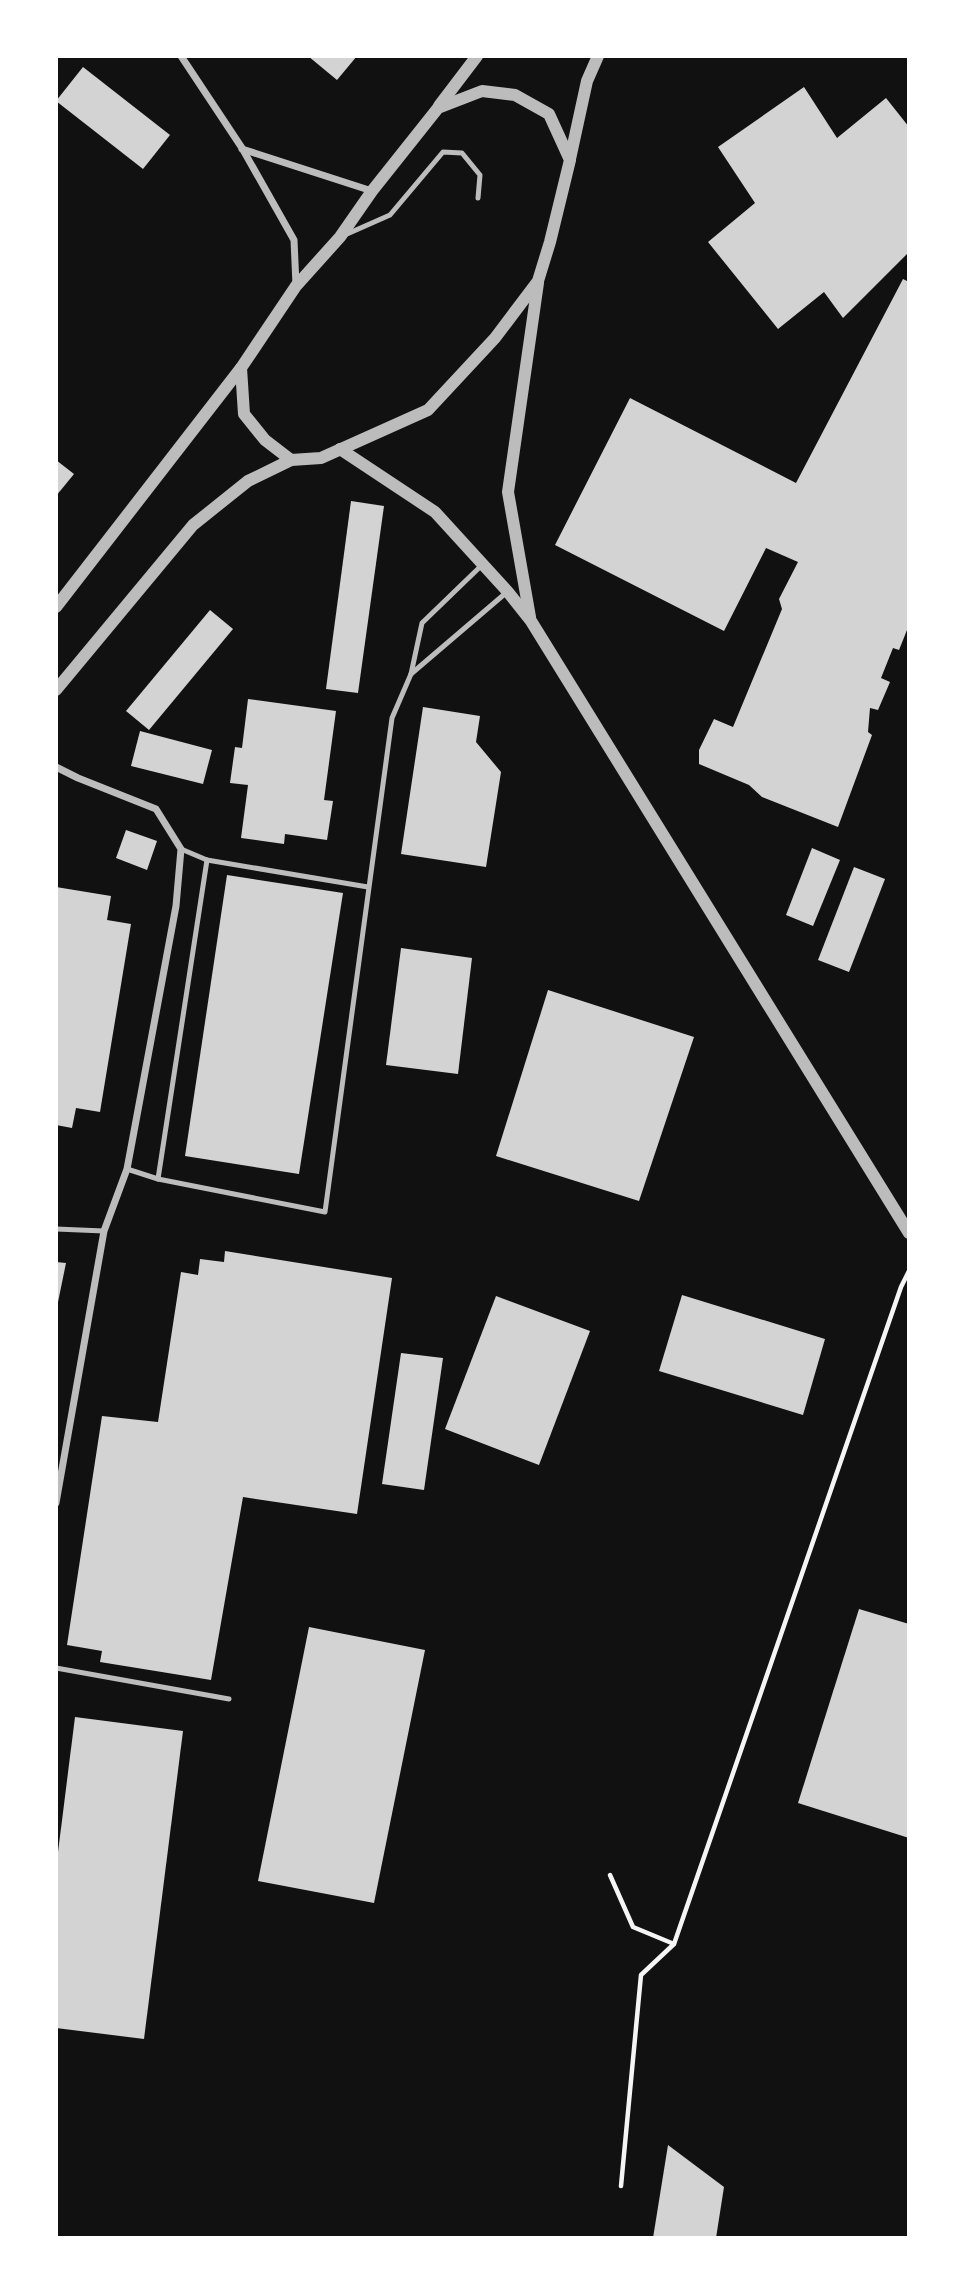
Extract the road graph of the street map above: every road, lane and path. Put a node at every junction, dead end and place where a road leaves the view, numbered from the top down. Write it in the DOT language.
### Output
graph roads {
  1 [pos="181,56"];
  2 [pos="477,56"];
  3 [pos="598,56"];
  4 [pos="438,108"];
  5 [pos="242,148"];
  6 [pos="570,160"];
  7 [pos="372,191"];
  8 [pos="478,198"];
  9 [pos="340,237"];
  10 [pos="538,281"];
  11 [pos="296,286"];
  12 [pos="241,368"];
  13 [pos="340,449"];
  14 [pos="291,460"];
  15 [pos="483,565"];
  16 [pos="508,592"];
  17 [pos="56,607"];
  18 [pos="531,621"];
  19 [pos="411,674"];
  20 [pos="56,690"];
  21 [pos="56,767"];
  22 [pos="181,849"];
  23 [pos="207,860"];
  24 [pos="368,887"];
  25 [pos="127,1169"];
  26 [pos="158,1179"];
  27 [pos="56,1229"];
  28 [pos="104,1231"];
  29 [pos="909,1233"];
  30 [pos="909,1271"];
  31 [pos="56,1503"];
  32 [pos="56,1668"];
  33 [pos="229,1699"];
  34 [pos="610,1875"];
  35 [pos="674,1944"];
  36 [pos="621,2186"];
  1 -- 5 [label="street"];
  2 -- 4 [label="street"];
  3 -- 6 [label="street"];
  4 -- 6 [label="street"];
  4 -- 7 [label="street"];
  5 -- 7 [label="street"];
  5 -- 11 [label="street"];
  6 -- 10 [label="street"];
  7 -- 9 [label="street"];
  8 -- 9 [label="lane"];
  9 -- 11 [label="street"];
  10 -- 13 [label="street"];
  10 -- 18 [label="street"];
  11 -- 12 [label="street"];
  12 -- 14 [label="street"];
  12 -- 17 [label="street"];
  13 -- 14 [label="street"];
  13 -- 15 [label="street"];
  14 -- 20 [label="street"];
  15 -- 16 [label="street"];
  15 -- 19 [label="lane"];
  16 -- 18 [label="street"];
  16 -- 19 [label="lane"];
  18 -- 29 [label="street"];
  19 -- 24 [label="lane"];
  21 -- 22 [label="street"];
  22 -- 23 [label="lane"];
  22 -- 25 [label="street"];
  23 -- 24 [label="lane"];
  23 -- 26 [label="lane"];
  24 -- 26 [label="lane"];
  25 -- 26 [label="lane"];
  25 -- 28 [label="street"];
  27 -- 28 [label="lane"];
  28 -- 31 [label="street"];
  30 -- 35 [label="path"];
  32 -- 33 [label="lane"];
  34 -- 35 [label="path"];
  35 -- 36 [label="path"];
}
